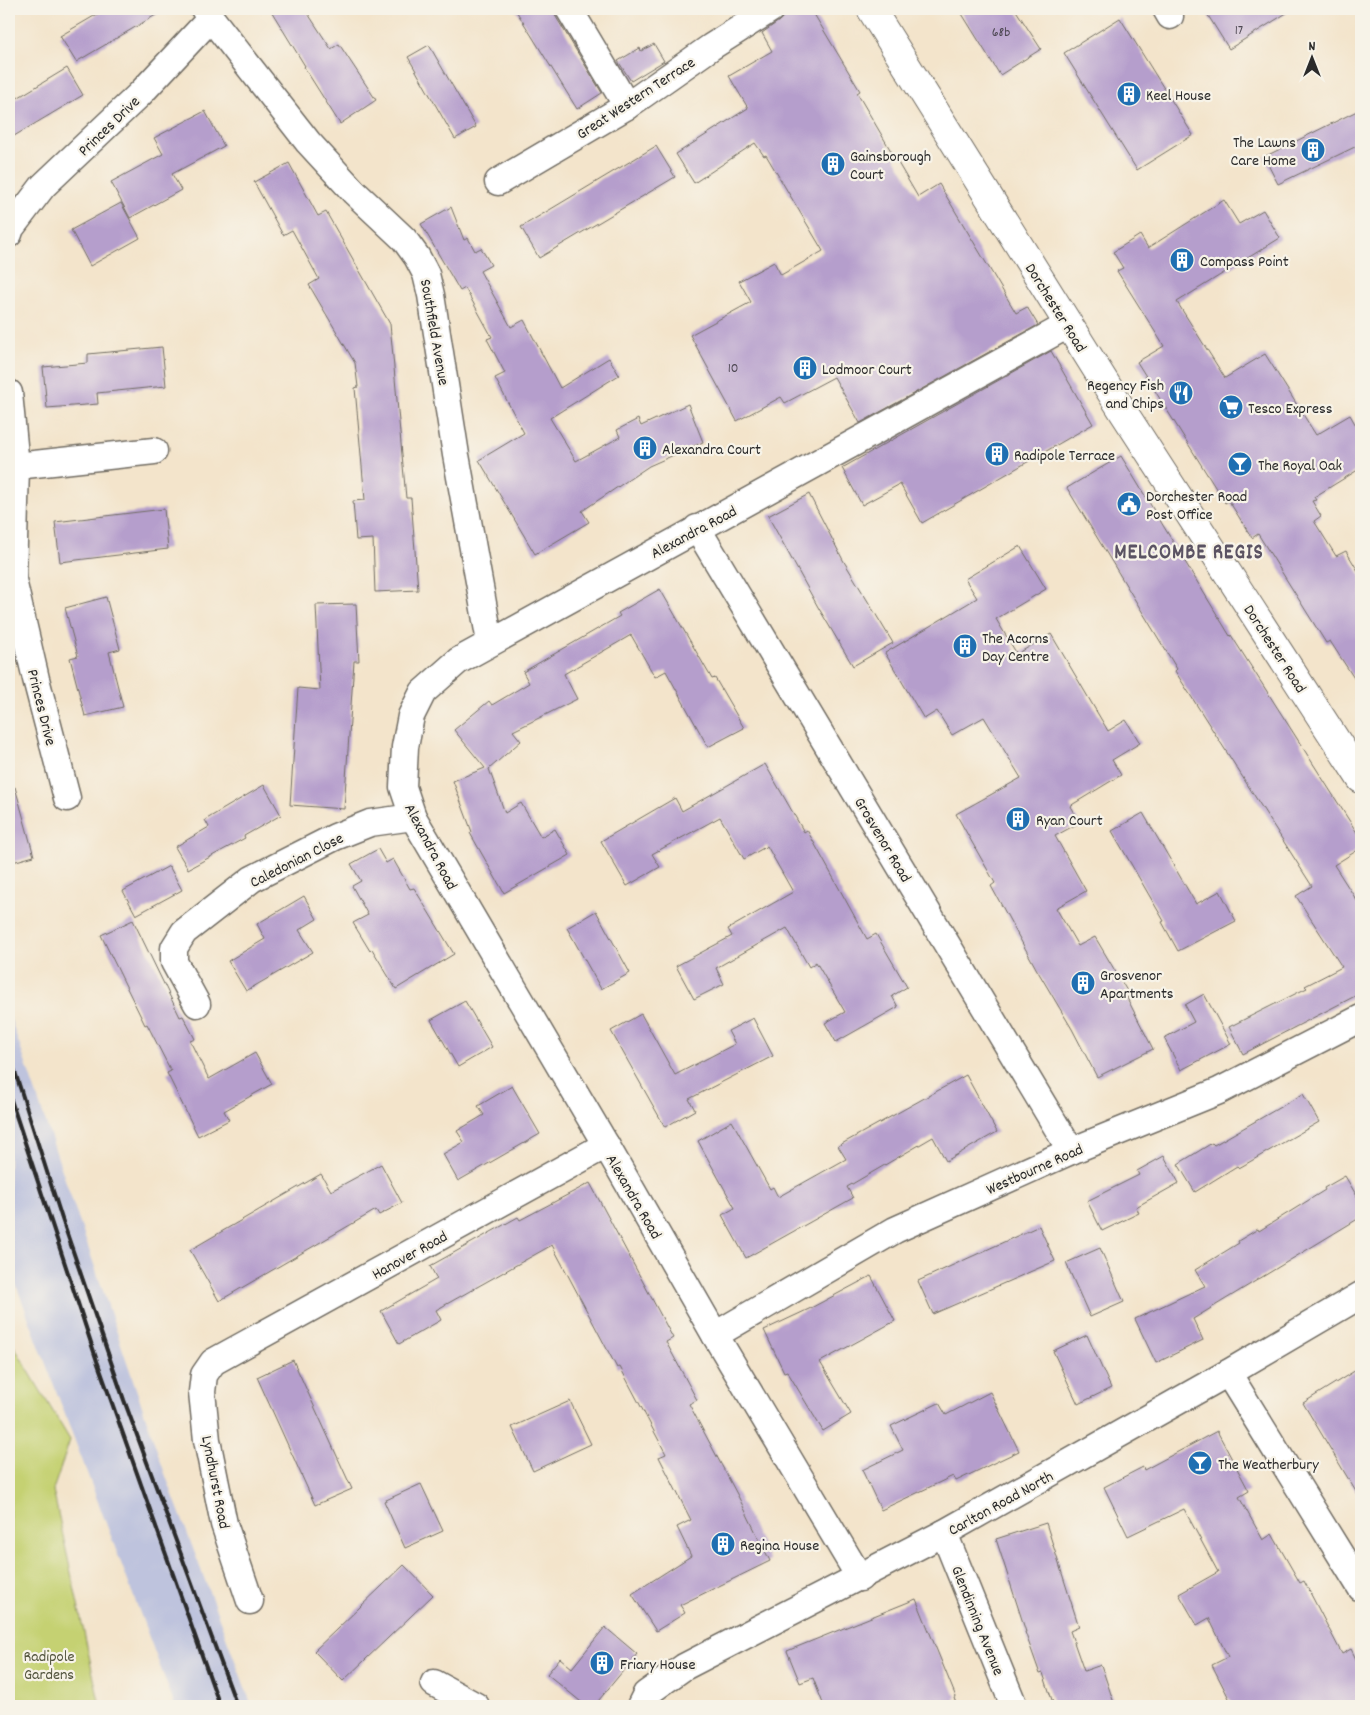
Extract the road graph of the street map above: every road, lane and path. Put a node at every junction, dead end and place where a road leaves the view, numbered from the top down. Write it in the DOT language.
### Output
graph roads {
  1 [pos="569,9"];
  2 [pos="771,9"];
  3 [pos="871,9"];
  4 [pos="207,14"];
  5 [pos="627,106"];
  6 [pos="498,182"];
  7 [pos="9,234"];
  8 [pos="1068,325"];
  9 [pos="9,393"];
  10 [pos="154,451"];
  11 [pos="16,466"];
  12 [pos="697,528"];
  13 [pos="490,642"];
  14 [pos="1361,779"];
  15 [pos="67,798"];
  16 [pos="413,817"];
  17 [pos="197,1004"];
  18 [pos="1361,1018"];
  19 [pos="606,1145"];
  20 [pos="1071,1151"];
  21 [pos="1361,1295"];
  22 [pos="714,1335"];
  23 [pos="212,1362"];
  24 [pos="1228,1373"];
  25 [pos="944,1533"];
  26 [pos="860,1578"];
  27 [pos="1361,1588"];
  28 [pos="250,1601"];
  29 [pos="434,1683"];
  30 [pos="476,1706"];
  31 [pos="640,1706"];
  32 [pos="1014,1706"];
  1 -- 5 [label="street"];
  2 -- 5 [label="street, Great Western Terrace"];
  3 -- 8 [label="main road, Dorchester Road"];
  4 -- 7 [label="street, Princes Drive"];
  4 -- 13 [label="street, Southfield Avenue"];
  5 -- 6 [label="street, Great Western Terrace"];
  8 -- 12 [label="street, Alexandra Road"];
  8 -- 14 [label="main road, Dorchester Road"];
  9 -- 11 [label="street, Princes Drive"];
  10 -- 11 [label="street"];
  11 -- 15 [label="street, Princes Drive"];
  12 -- 13 [label="street, Alexandra Road"];
  12 -- 20 [label="street, Grosvenor Road"];
  13 -- 16 [label="street, Alexandra Road"];
  16 -- 17 [label="street, Caledonian Close"];
  16 -- 19 [label="street, Alexandra Road"];
  18 -- 20 [label="street, Westbourne Road"];
  19 -- 22 [label="street, Alexandra Road"];
  19 -- 23 [label="street, Hanover Road"];
  20 -- 22 [label="street, Westbourne Road"];
  21 -- 24 [label="street, Carlton Road North"];
  22 -- 26 [label="street, Alexandra Road"];
  23 -- 28 [label="street, Lyndhurst Road"];
  24 -- 25 [label="street, Carlton Road North"];
  24 -- 27 [label="street"];
  25 -- 26 [label="street, Carlton Road North"];
  25 -- 32 [label="street, Glendinning Avenue"];
  26 -- 31 [label="street, Carlton Road North"];
  29 -- 30 [label="street"];
}
